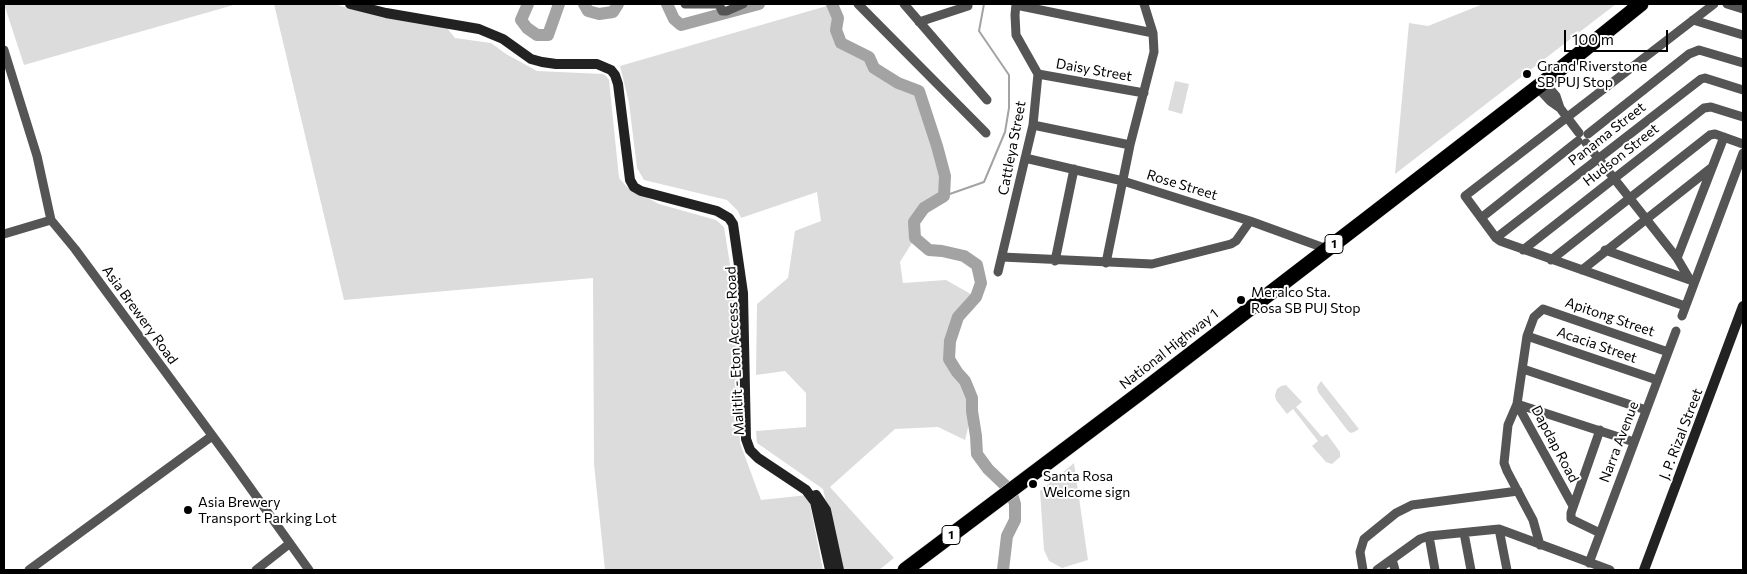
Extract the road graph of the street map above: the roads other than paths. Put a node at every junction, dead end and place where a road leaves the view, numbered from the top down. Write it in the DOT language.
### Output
graph roads {
  1 [pos="350,4"];
  2 [pos="685,4"];
  3 [pos="719,4"];
  4 [pos="743,4"];
  5 [pos="858,4"];
  6 [pos="904,4"];
  7 [pos="1016,4"];
  8 [pos="1144,4"];
  9 [pos="1641,4"];
  10 [pos="1714,4"];
  11 [pos="1727,4"];
  12 [pos="968,6"];
  13 [pos="1743,9"];
  14 [pos="1693,20"];
  15 [pos="919,22"];
  16 [pos="1153,33"];
  17 [pos="1743,35"];
  18 [pos="4,50"];
  19 [pos="1743,63"];
  20 [pos="1038,74"];
  21 [pos="1540,85"];
  22 [pos="1743,90"];
  23 [pos="1144,93"];
  24 [pos="987,100"];
  25 [pos="1743,117"];
  26 [pos="1568,118"];
  27 [pos="1033,125"];
  28 [pos="986,133"];
  29 [pos="1724,137"];
  30 [pos="1583,138"];
  31 [pos="1743,144"];
  32 [pos="1130,145"];
  33 [pos="1743,153"];
  34 [pos="1025,158"];
  35 [pos="1598,159"];
  36 [pos="1711,168"];
  37 [pos="1074,170"];
  38 [pos="1614,178"];
  39 [pos="1123,181"];
  40 [pos="1630,198"];
  41 [pos="1481,218"];
  42 [pos="52,220"];
  43 [pos="1250,220"];
  44 [pos="1646,220"];
  45 [pos="4,234"];
  46 [pos="1496,238"];
  47 [pos="1327,249"];
  48 [pos="1523,250"];
  49 [pos="1606,250"];
  50 [pos="1002,257"];
  51 [pos="1676,258"];
  52 [pos="1551,260"];
  53 [pos="1055,261"];
  54 [pos="1106,263"];
  55 [pos="1582,270"];
  56 [pos="998,272"];
  57 [pos="1693,281"];
  58 [pos="1685,306"];
  59 [pos="1743,306"];
  60 [pos="1543,309"];
  61 [pos="1682,316"];
  62 [pos="1676,332"];
  63 [pos="1527,336"];
  64 [pos="1668,352"];
  65 [pos="1523,369"];
  66 [pos="1657,380"];
  67 [pos="1517,404"];
  68 [pos="1646,410"];
  69 [pos="1600,430"];
  70 [pos="212,436"];
  71 [pos="1634,442"];
  72 [pos="1518,491"];
  73 [pos="1573,506"];
  74 [pos="1499,529"];
  75 [pos="1464,533"];
  76 [pos="1600,533"];
  77 [pos="1429,536"];
  78 [pos="289,544"];
  79 [pos="1540,545"];
  80 [pos="1392,559"];
  81 [pos="1589,562"];
  82 [pos="833,566"];
  83 [pos="1599,568"];
  84 [pos="29,570"];
  85 [pos="256,570"];
  86 [pos="309,570"];
  87 [pos="905,570"];
  88 [pos="1363,570"];
  89 [pos="1377,570"];
  90 [pos="1395,570"];
  91 [pos="1435,570"];
  92 [pos="1471,570"];
  93 [pos="1507,570"];
  94 [pos="1610,570"];
  95 [pos="1644,570"];
  1 -- 82 [label="street, Malitlit - Eton Access Road"];
  2 -- 3 [label="street"];
  3 -- 4 [label="street"];
  5 -- 28 [label="street"];
  6 -- 15 [label="street"];
  7 -- 16 [label="street"];
  7 -- 20 [label="street"];
  8 -- 16 [label="street"];
  9 -- 21 [label="highway, National Highway 1 / 1"];
  10 -- 14 [label="street"];
  11 -- 13 [label="street"];
  12 -- 15 [label="street"];
  14 -- 17 [label="street"];
  14 -- 26 [label="street"];
  15 -- 24 [label="street"];
  16 -- 23 [label="street"];
  18 -- 42 [label="street, Asia Brewery Road"];
  19 -- 30 [label="street"];
  20 -- 23 [label="street, Daisy Street"];
  20 -- 27 [label="street, Cattleya Street"];
  21 -- 26 [label="street"];
  21 -- 47 [label="highway, National Highway 1 / 1"];
  22 -- 35 [label="street, Panama Street"];
  23 -- 32 [label="street"];
  25 -- 38 [label="street, Hudson Street"];
  26 -- 30 [label="street"];
  26 -- 41 [label="street"];
  27 -- 32 [label="street"];
  27 -- 34 [label="street, Cattleya Street"];
  29 -- 31 [label="street"];
  29 -- 36 [label="street"];
  29 -- 40 [label="street"];
  30 -- 35 [label="street"];
  30 -- 41 [label="street"];
  32 -- 39 [label="street"];
  33 -- 57 [label="street"];
  34 -- 37 [label="street, Rose Street"];
  34 -- 50 [label="street, Cattleya Street"];
  35 -- 38 [label="street"];
  35 -- 46 [label="street, Panama Street"];
  36 -- 44 [label="street"];
  36 -- 51 [label="street"];
  37 -- 39 [label="street, Rose Street"];
  37 -- 53 [label="street"];
  38 -- 40 [label="street"];
  38 -- 48 [label="street, Hudson Street"];
  39 -- 43 [label="street, Rose Street"];
  39 -- 54 [label="street"];
  40 -- 44 [label="street"];
  40 -- 52 [label="street"];
  41 -- 46 [label="street"];
  42 -- 45 [label="street"];
  42 -- 70 [label="street, Asia Brewery Road"];
  43 -- 47 [label="street, Rose Street"];
  43 -- 54 [label="street"];
  44 -- 49 [label="street"];
  44 -- 51 [label="street"];
  46 -- 48 [label="street"];
  47 -- 87 [label="highway, National Highway 1 / 1"];
  48 -- 52 [label="street"];
  49 -- 55 [label="street"];
  49 -- 57 [label="street"];
  50 -- 53 [label="street"];
  50 -- 56 [label="street, Cattleya Street"];
  51 -- 57 [label="street"];
  52 -- 55 [label="street"];
  53 -- 54 [label="street"];
  55 -- 58 [label="street"];
  57 -- 58 [label="street"];
  58 -- 61 [label="street"];
  59 -- 95 [label="street, J. P. Rizal Street"];
  60 -- 63 [label="street, Dapdap Road"];
  60 -- 64 [label="street, Apitong Street"];
  62 -- 64 [label="street, Narra Avenue"];
  63 -- 65 [label="street, Dapdap Road"];
  63 -- 66 [label="street, Acacia Street"];
  64 -- 66 [label="street, Narra Avenue"];
  65 -- 67 [label="street, Dapdap Road"];
  65 -- 68 [label="street"];
  66 -- 68 [label="street, Narra Avenue"];
  67 -- 69 [label="street"];
  67 -- 72 [label="street"];
  67 -- 73 [label="street, Dapdap Road"];
  68 -- 71 [label="street, Narra Avenue"];
  69 -- 71 [label="street"];
  69 -- 73 [label="street"];
  70 -- 78 [label="street, Asia Brewery Road"];
  70 -- 84 [label="street"];
  71 -- 76 [label="street, Narra Avenue"];
  72 -- 79 [label="street"];
  72 -- 88 [label="street"];
  73 -- 76 [label="street, Dapdap Road"];
  74 -- 75 [label="street"];
  74 -- 79 [label="street"];
  74 -- 93 [label="street"];
  75 -- 77 [label="street"];
  75 -- 92 [label="street"];
  76 -- 81 [label="street, Narra Avenue"];
  77 -- 80 [label="street"];
  77 -- 91 [label="street"];
  78 -- 85 [label="street"];
  78 -- 86 [label="street, Asia Brewery Road"];
  79 -- 81 [label="street"];
  80 -- 89 [label="street"];
  80 -- 90 [label="street"];
  81 -- 83 [label="street"];
  83 -- 94 [label="street"];
}
